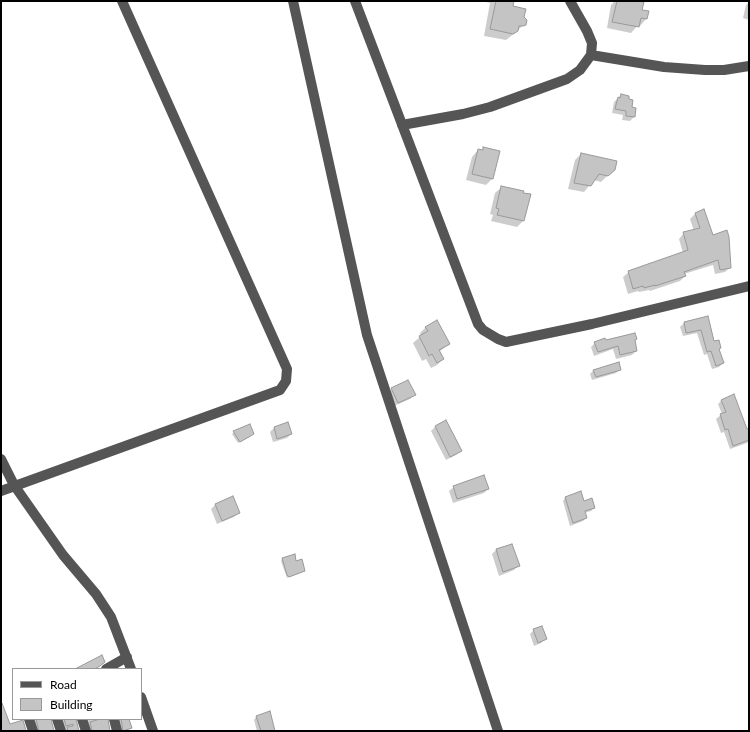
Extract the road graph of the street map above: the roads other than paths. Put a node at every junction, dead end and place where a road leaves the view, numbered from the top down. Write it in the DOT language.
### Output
graph roads {
  1 [pos="122,1"];
  2 [pos="293,1"];
  3 [pos="356,1"];
  4 [pos="570,1"];
  5 [pos="591,55"];
  6 [pos="749,66"];
  7 [pos="402,125"];
  8 [pos="749,286"];
  9 [pos="1,459"];
  10 [pos="14,485"];
  11 [pos="1,491"];
  12 [pos="127,657"];
  13 [pos="108,668"];
  14 [pos="131,668"];
  15 [pos="142,700"];
  16 [pos="29,720"];
  17 [pos="57,720"];
  18 [pos="82,720"];
  19 [pos="114,720"];
  20 [pos="33,731"];
  21 [pos="61,731"];
  22 [pos="86,731"];
  23 [pos="117,731"];
  24 [pos="152,731"];
  25 [pos="498,731"];
  1 -- 10 [label="street"];
  2 -- 25 [label="street"];
  3 -- 7 [label="street"];
  4 -- 5 [label="street"];
  5 -- 6 [label="street"];
  5 -- 7 [label="street"];
  7 -- 8 [label="street"];
  9 -- 10 [label="street"];
  10 -- 11 [label="street"];
  10 -- 12 [label="street"];
  12 -- 13 [label="street"];
  12 -- 14 [label="street"];
  15 -- 24 [label="street"];
  16 -- 20 [label="street"];
  17 -- 21 [label="street"];
  18 -- 22 [label="street"];
  19 -- 23 [label="street"];
}
